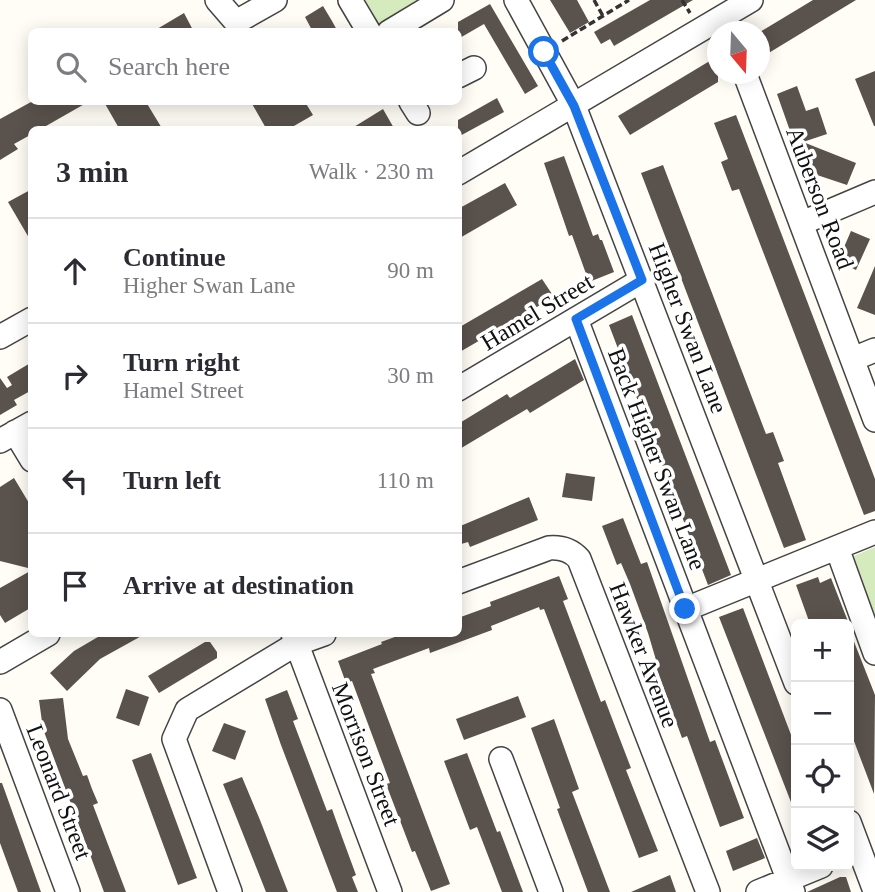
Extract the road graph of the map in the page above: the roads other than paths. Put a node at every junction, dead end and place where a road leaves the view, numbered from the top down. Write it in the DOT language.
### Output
graph roads {
  1 [pos="217,0"];
  2 [pos="275,0"];
  3 [pos="350,0"];
  4 [pos="442,0"];
  5 [pos="516,0"];
  6 [pos="751,0"];
  7 [pos="728,21"];
  8 [pos="367,28"];
  9 [pos="396,28"];
  10 [pos="707,34"];
  11 [pos="749,84"];
  12 [pos="574,106"];
  13 [pos="462,171"];
  14 [pos="875,192"];
  15 [pos="802,223"];
  16 [pos="642,280"];
  17 [pos="576,319"];
  18 [pos="28,321"];
  19 [pos="0,337"];
  20 [pos="875,350"];
  21 [pos="852,359"];
  22 [pos="462,387"];
  23 [pos="875,420"];
  24 [pos="16,432"];
  25 [pos="28,453"];
  26 [pos="875,532"];
  27 [pos="837,548"];
  28 [pos="462,581"];
  29 [pos="758,581"];
  30 [pos="685,609"];
  31 [pos="43,637"];
  32 [pos="294,639"];
  33 [pos="875,653"];
  34 [pos="0,662"];
  35 [pos="796,682"];
  36 [pos="0,710"];
  37 [pos="501,760"];
  38 [pos="861,849"];
  39 [pos="813,871"];
  40 [pos="790,886"];
  41 [pos="875,891"];
  42 [pos="68,892"];
  43 [pos="230,892"];
  44 [pos="390,892"];
  45 [pos="551,892"];
  46 [pos="708,892"];
  47 [pos="758,892"];
  1 -- 2 [label="street"];
  3 -- 8 [label="street"];
  4 -- 9 [label="street"];
  5 -- 12 [label="street, Higher Swan Lane"];
  6 -- 7 [label="street"];
  10 -- 12 [label="street"];
  11 -- 15 [label="street, Auberson Road"];
  12 -- 13 [label="street"];
  12 -- 16 [label="street, Higher Swan Lane"];
  14 -- 15 [label="street"];
  15 -- 21 [label="street, Auberson Road"];
  16 -- 17 [label="street, Hamel Street"];
  16 -- 29 [label="street, Higher Swan Lane"];
  17 -- 22 [label="street, Hamel Street"];
  17 -- 30 [label="street, Back Higher Swan Lane"];
  18 -- 19 [label="street"];
  20 -- 21 [label="street"];
  21 -- 23 [label="street, Auberson Road"];
  24 -- 25 [label="street"];
  26 -- 27 [label="street"];
  27 -- 29 [label="street"];
  27 -- 33 [label="street"];
  28 -- 46 [label="street, Hawker Avenue"];
  29 -- 30 [label="street"];
  29 -- 35 [label="street, Higher Swan Lane"];
  30 -- 40 [label="street, Back Higher Swan Lane"];
  31 -- 34 [label="street"];
  32 -- 43 [label="street"];
  32 -- 44 [label="street, Morrison Street"];
  36 -- 42 [label="street, Leonard Street"];
  37 -- 45 [label="street"];
  38 -- 41 [label="street"];
  39 -- 40 [label="street"];
  40 -- 47 [label="street"];
}
